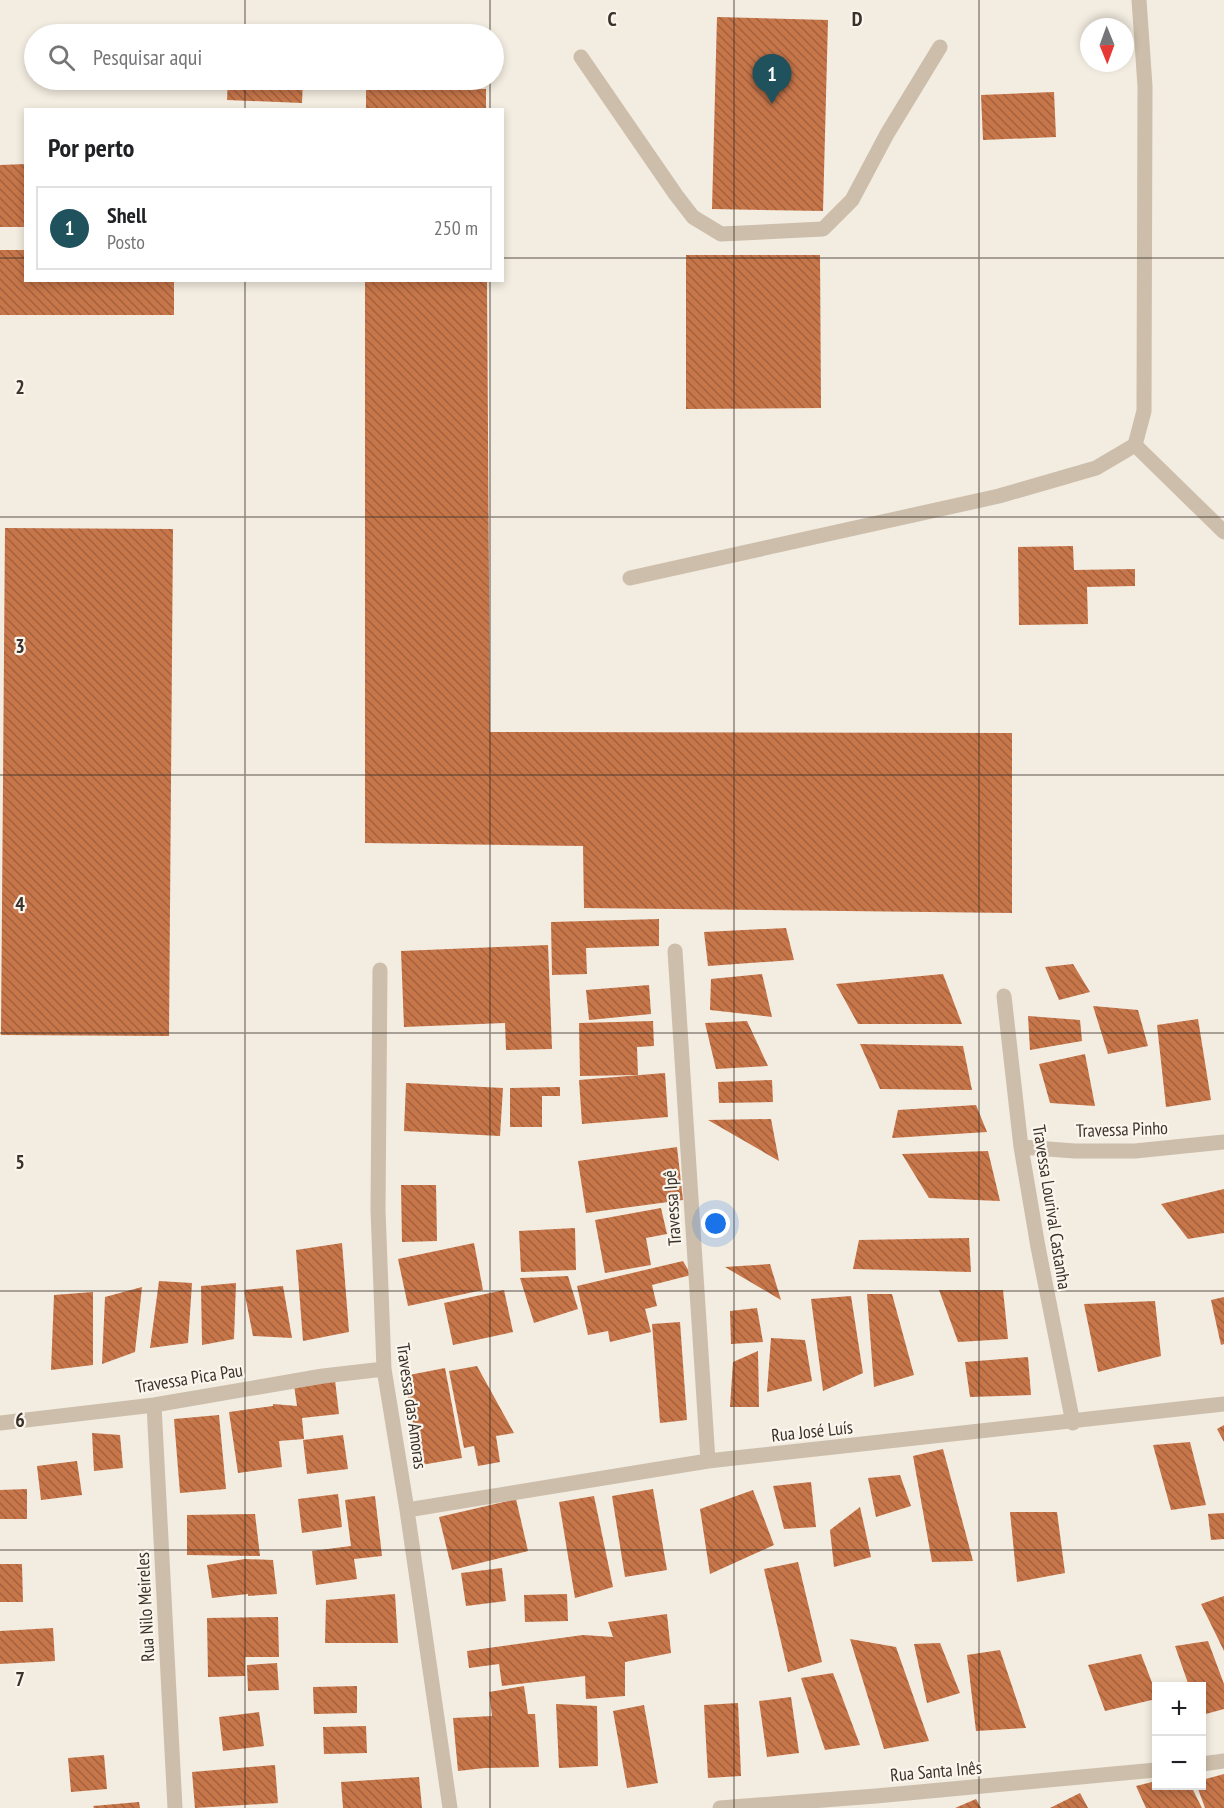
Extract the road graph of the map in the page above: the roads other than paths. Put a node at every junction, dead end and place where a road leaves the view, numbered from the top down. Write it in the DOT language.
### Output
graph roads {
  1 [pos="1139,0"];
  2 [pos="940,47"];
  3 [pos="581,57"];
  4 [pos="1135,445"];
  5 [pos="1224,532"];
  6 [pos="630,579"];
  7 [pos="675,951"];
  8 [pos="380,970"];
  9 [pos="1004,996"];
  10 [pos="1224,1142"];
  11 [pos="1021,1147"];
  12 [pos="384,1368"];
  13 [pos="1224,1404"];
  14 [pos="153,1405"];
  15 [pos="0,1423"];
  16 [pos="1073,1423"];
  17 [pos="708,1461"];
  18 [pos="407,1510"];
  19 [pos="1224,1761"];
  20 [pos="1206,1763"];
  21 [pos="1152,1770"];
  22 [pos="174,1808"];
  23 [pos="450,1808"];
  24 [pos="720,1808"];
  1 -- 4 [label="street"];
  2 -- 3 [label="street"];
  4 -- 5 [label="street"];
  4 -- 6 [label="street"];
  7 -- 17 [label="street, Travessa Ipê"];
  8 -- 12 [label="street, Travessa das Amoras"];
  9 -- 11 [label="street, Travessa Lourival Castanha"];
  10 -- 11 [label="street, Travessa Pinho"];
  11 -- 16 [label="street, Travessa Lourival Castanha"];
  12 -- 14 [label="street, Travessa Pica Pau"];
  12 -- 18 [label="street, Travessa das Amoras"];
  13 -- 16 [label="street, Rua José Luís"];
  14 -- 15 [label="street, Travessa Pica Pau"];
  14 -- 22 [label="street, Rua Nilo Meireles"];
  16 -- 17 [label="street, Rua José Luís"];
  17 -- 18 [label="street, Rua José Luís"];
  18 -- 23 [label="street, Travessa das Amoras"];
  19 -- 20 [label="street"];
  21 -- 24 [label="street, Rua Santa Inês"];
}
